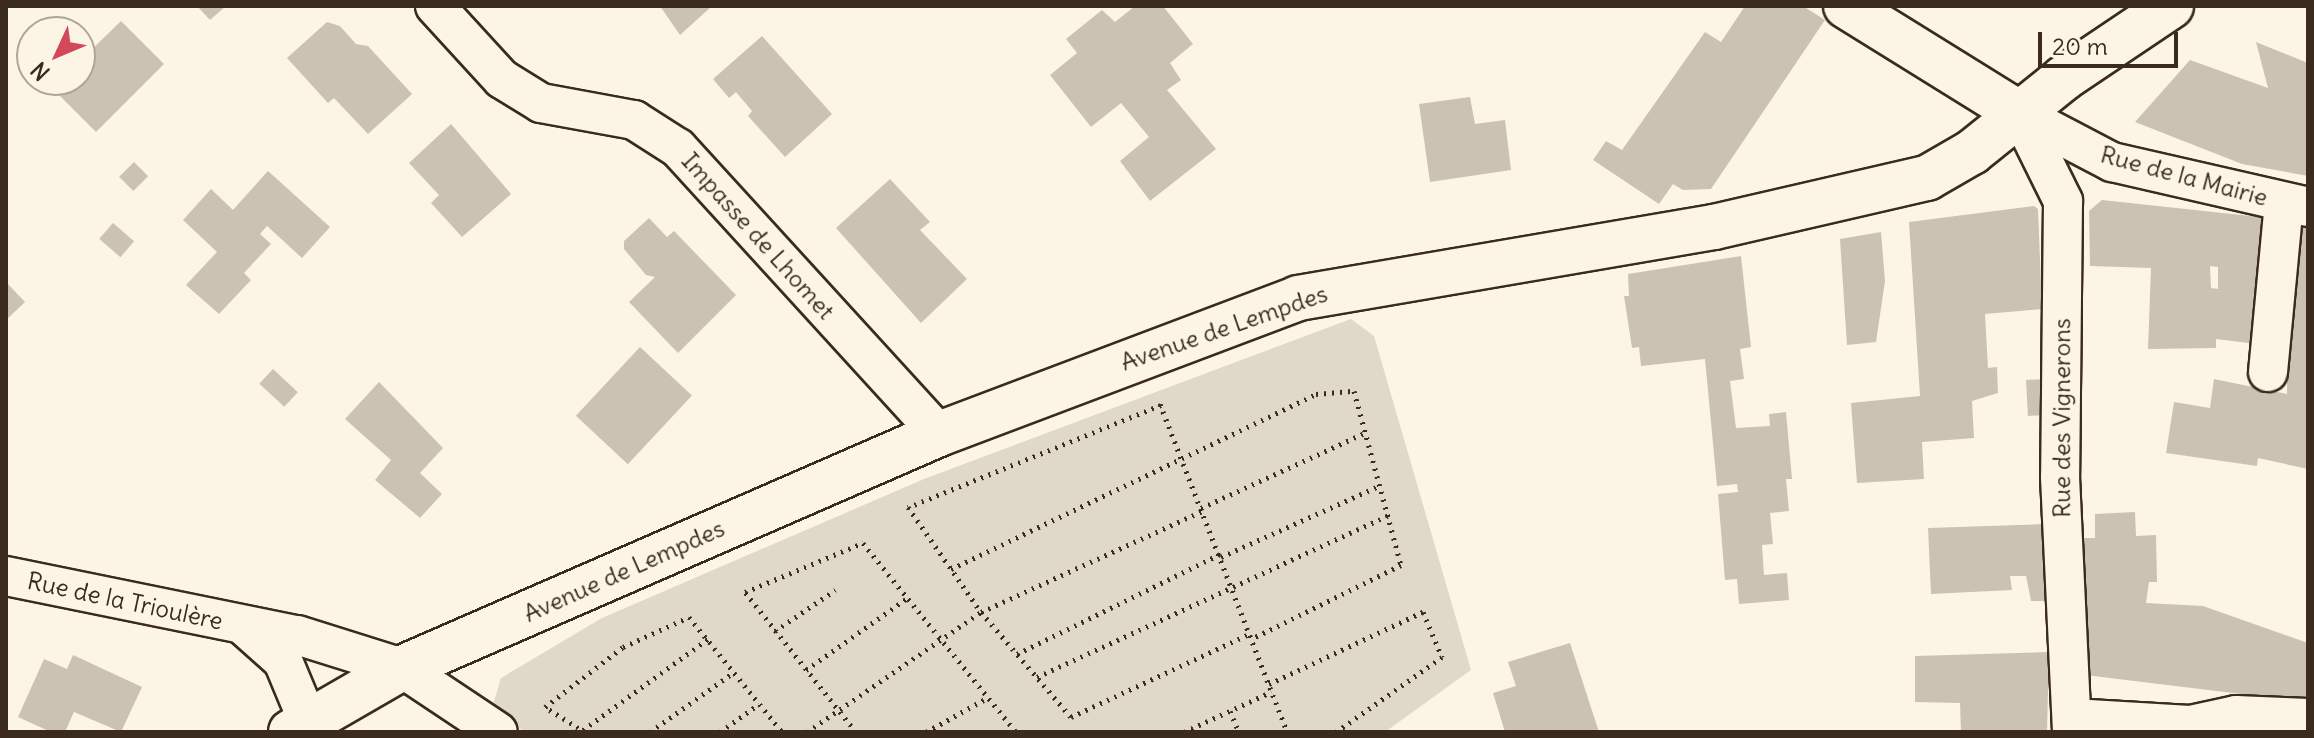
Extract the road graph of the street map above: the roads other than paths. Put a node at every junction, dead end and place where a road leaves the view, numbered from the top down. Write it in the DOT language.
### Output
graph roads {
  1 [pos="435,6"];
  2 [pos="1846,6"];
  3 [pos="2171,6"];
  4 [pos="2020,114"];
  5 [pos="2296,205"];
  6 [pos="2268,372"];
  7 [pos="939,434"];
  8 [pos="6,576"];
  9 [pos="244,626"];
  10 [pos="402,668"];
  11 [pos="2308,718"];
  12 [pos="2072,725"];
  13 [pos="299,726"];
  14 [pos="2190,728"];
  15 [pos="498,732"];
  1 -- 7 [label="street, Impasse de Lhomet"];
  2 -- 4 [label="street"];
  3 -- 4 [label="street, Avenue de Lempdes"];
  4 -- 5 [label="street, Rue de la Mairie"];
  4 -- 7 [label="street, Avenue de Lempdes"];
  4 -- 12 [label="street, Rue des Vignerons"];
  5 -- 6 [label="street"];
  7 -- 10 [label="street, Avenue de Lempdes"];
  8 -- 9 [label="street, Rue de la Trioulère"];
  9 -- 10 [label="street, Rue de la Trioulère"];
  9 -- 13 [label="street, Rue de la Trioulère"];
  10 -- 13 [label="street, Avenue de Lempdes"];
  10 -- 15 [label="street, Rue de la Trioulère"];
  11 -- 14 [label="street"];
  12 -- 14 [label="street"];
}
